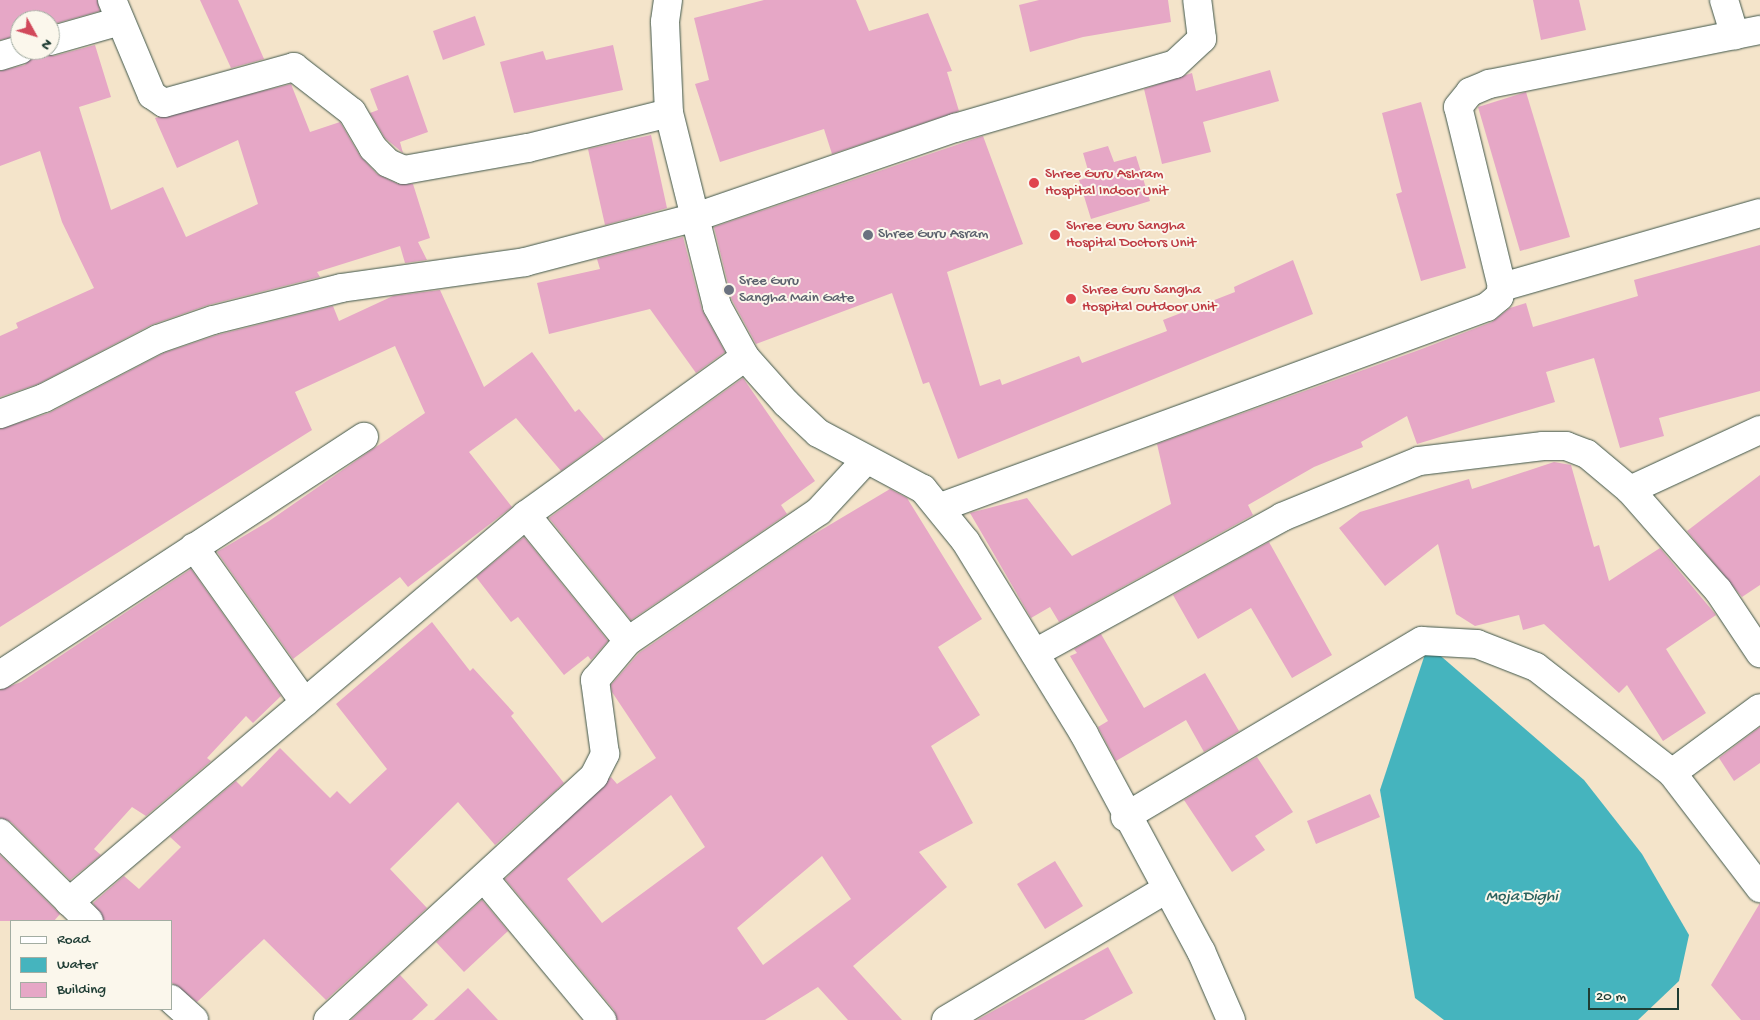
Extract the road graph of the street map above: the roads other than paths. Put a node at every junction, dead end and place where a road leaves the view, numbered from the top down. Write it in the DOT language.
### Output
graph roads {
  1 [pos="668,0"];
  2 [pos="1197,0"];
  3 [pos="1724,0"];
  4 [pos="116,11"];
  5 [pos="1747,33"];
  6 [pos="60,36"];
  7 [pos="669,113"];
  8 [pos="1760,213"];
  9 [pos="696,217"];
  10 [pos="1502,287"];
  11 [pos="745,357"];
  12 [pos="0,414"];
  13 [pos="1760,430"];
  14 [pos="364,437"];
  15 [pos="866,460"];
  16 [pos="1630,490"];
  17 [pos="941,507"];
  18 [pos="526,515"];
  19 [pos="194,547"];
  20 [pos="628,641"];
  21 [pos="1035,653"];
  22 [pos="1760,653"];
  23 [pos="0,675"];
  24 [pos="305,703"];
  25 [pos="1760,708"];
  26 [pos="1672,773"];
  27 [pos="1125,817"];
  28 [pos="0,833"];
  29 [pos="484,878"];
  30 [pos="1760,888"];
  31 [pos="1167,889"];
  32 [pos="69,902"];
  33 [pos="88,920"];
  34 [pos="172,1000"];
  35 [pos="194,1020"];
  36 [pos="328,1020"];
  37 [pos="602,1020"];
  38 [pos="946,1020"];
  39 [pos="1231,1020"];
  1 -- 7 [label="street"];
  2 -- 9 [label="street"];
  3 -- 5 [label="street"];
  4 -- 6 [label="street"];
  4 -- 7 [label="street"];
  5 -- 10 [label="street"];
  7 -- 9 [label="street"];
  8 -- 10 [label="street"];
  9 -- 11 [label="street"];
  9 -- 12 [label="street"];
  10 -- 17 [label="street"];
  11 -- 15 [label="street"];
  11 -- 18 [label="street"];
  13 -- 16 [label="street"];
  14 -- 19 [label="street"];
  15 -- 17 [label="street"];
  15 -- 20 [label="street"];
  16 -- 21 [label="street"];
  16 -- 22 [label="street"];
  17 -- 21 [label="street"];
  18 -- 20 [label="street"];
  18 -- 24 [label="street"];
  19 -- 23 [label="street"];
  19 -- 24 [label="street"];
  20 -- 29 [label="street"];
  21 -- 27 [label="street"];
  24 -- 32 [label="street"];
  25 -- 26 [label="street"];
  26 -- 27 [label="street"];
  26 -- 30 [label="street"];
  27 -- 31 [label="street"];
  28 -- 32 [label="street"];
  29 -- 36 [label="street"];
  29 -- 37 [label="street"];
  31 -- 38 [label="street"];
  31 -- 39 [label="street"];
  32 -- 33 [label="street"];
  34 -- 35 [label="street"];
}
